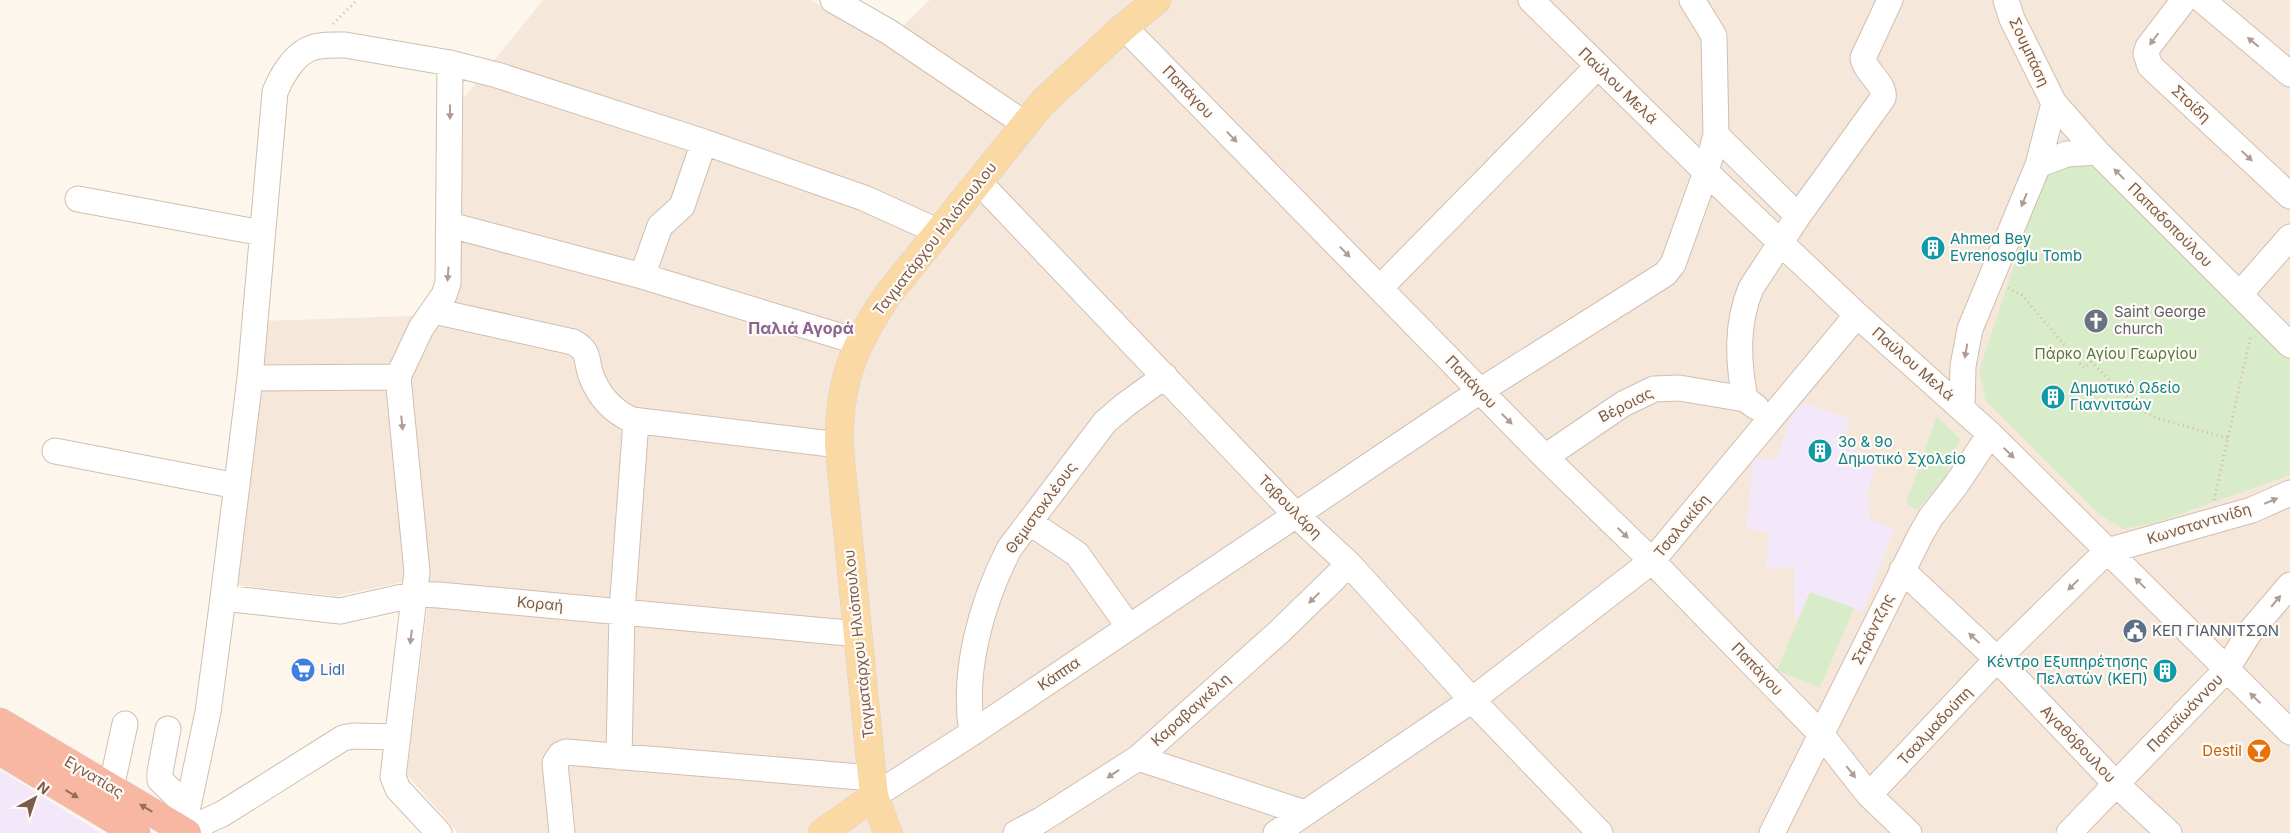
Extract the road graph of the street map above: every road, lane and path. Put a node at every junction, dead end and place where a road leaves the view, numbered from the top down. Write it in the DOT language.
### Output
graph roads {
  1 [pos="833,0"];
  2 [pos="1157,0"];
  3 [pos="1532,0"];
  4 [pos="1692,0"];
  5 [pos="1890,0"];
  6 [pos="1987,0"];
  7 [pos="2184,0"];
  8 [pos="2202,0"];
  9 [pos="2009,9"];
  10 [pos="1124,27"];
  11 [pos="450,63"];
  12 [pos="1597,67"];
  13 [pos="2290,74"];
  14 [pos="2054,103"];
  15 [pos="1025,124"];
  16 [pos="1716,135"];
  17 [pos="704,142"];
  18 [pos="2097,152"];
  19 [pos="2038,165"];
  20 [pos="1706,172"];
  21 [pos="980,183"];
  22 [pos="2290,196"];
  23 [pos="78,199"];
  24 [pos="1798,216"];
  25 [pos="450,225"];
  26 [pos="939,232"];
  27 [pos="262,234"];
  28 [pos="2290,237"];
  29 [pos="1781,243"];
  30 [pos="642,276"];
  31 [pos="1990,281"];
  32 [pos="1380,288"];
  33 [pos="2248,302"];
  34 [pos="434,310"];
  35 [pos="1857,315"];
  36 [pos="859,342"];
  37 [pos="2290,344"];
  38 [pos="1165,376"];
  39 [pos="398,377"];
  40 [pos="250,378"];
  41 [pos="1480,391"];
  42 [pos="1744,399"];
  43 [pos="1962,407"];
  44 [pos="1773,418"];
  45 [pos="636,421"];
  46 [pos="1990,434"];
  47 [pos="2228,438"];
  48 [pos="839,446"];
  49 [pos="55,450"];
  50 [pos="1544,457"];
  51 [pos="237,486"];
  52 [pos="2290,493"];
  53 [pos="1296,515"];
  54 [pos="1029,522"];
  55 [pos="2209,522"];
  56 [pos="2107,551"];
  57 [pos="1652,561"];
  58 [pos="1349,564"];
  59 [pos="1902,570"];
  60 [pos="2290,585"];
  61 [pos="416,594"];
  62 [pos="223,598"];
  63 [pos="622,611"];
  64 [pos="1129,627"];
  65 [pos="858,634"];
  66 [pos="1997,659"];
  67 [pos="2226,670"];
  68 [pos="1472,700"];
  69 [pos="0,722"];
  70 [pos="125,724"];
  71 [pos="168,729"];
  72 [pos="2290,732"];
  73 [pos="972,733"];
  74 [pos="1821,734"];
  75 [pos="398,737"];
  76 [pos="0,751"];
  77 [pos="618,757"];
  78 [pos="1138,758"];
  79 [pos="2116,784"];
  80 [pos="873,787"];
  81 [pos="112,788"];
  82 [pos="1869,795"];
  83 [pos="1305,813"];
  84 [pos="189,826"];
  85 [pos="136,833"];
  86 [pos="439,833"];
  87 [pos="562,833"];
  88 [pos="822,833"];
  89 [pos="888,833"];
  90 [pos="1016,833"];
  91 [pos="1276,833"];
  92 [pos="1600,833"];
  93 [pos="1772,833"];
  94 [pos="1909,833"];
  95 [pos="2070,833"];
  96 [pos="2169,833"];
  1 -- 15 [label="street"];
  2 -- 10 [label="main road, Ταγματάρχου Ηλιόπουλου"];
  3 -- 12 [label="street, Παύλου Μελά"];
  4 -- 16 [label="street, Κάππα"];
  5 -- 24 [label="street"];
  6 -- 9 [label="street"];
  7 -- 22 [label="street, Στοίδη, one-way"];
  13 -- 8 [label="street, one-way"];
  9 -- 14 [label="street, Σουμπάση"];
  10 -- 15 [label="main road, Ταγματάρχου Ηλιόπουλου"];
  10 -- 32 [label="street, Παπάγου, one-way"];
  11 -- 17 [label="street"];
  11 -- 25 [label="street, one-way"];
  11 -- 27 [label="street"];
  12 -- 20 [label="street, Παύλου Μελά"];
  12 -- 32 [label="street"];
  14 -- 18 [label="street, Παπαδοπούλου"];
  14 -- 19 [label="street"];
  15 -- 21 [label="main road, Ταγματάρχου Ηλιόπουλου"];
  16 -- 20 [label="street, Κάππα"];
  16 -- 24 [label="street"];
  17 -- 26 [label="street"];
  17 -- 30 [label="street"];
  18 -- 19 [label="street"];
  33 -- 18 [label="street, Παπαδοπούλου, one-way"];
  19 -- 31 [label="street, one-way"];
  20 -- 29 [label="street, Παύλου Μελά"];
  20 -- 41 [label="street, Κάππα"];
  21 -- 26 [label="main road, Ταγματάρχου Ηλιόπουλου"];
  21 -- 38 [label="street, Ταβουλάρη"];
  23 -- 27 [label="street"];
  24 -- 29 [label="street"];
  25 -- 30 [label="street"];
  25 -- 34 [label="street, one-way"];
  26 -- 36 [label="main road, Ταγματάρχου Ηλιόπουλου"];
  27 -- 40 [label="street"];
  28 -- 33 [label="street"];
  29 -- 35 [label="street, Παύλου Μελά"];
  29 -- 42 [label="street"];
  30 -- 36 [label="street"];
  31 -- 43 [label="street, one-way"];
  31 -- 47 [label="path"];
  32 -- 41 [label="street, Παπάγου"];
  33 -- 37 [label="street, Παπαδοπούλου"];
  33 -- 47 [label="path"];
  34 -- 39 [label="street"];
  34 -- 45 [label="street"];
  35 -- 43 [label="street, Παύλου Μελά"];
  35 -- 44 [label="street, Τσαλακίδη"];
  36 -- 48 [label="main road, Ταγματάρχου Ηλιόπουλου"];
  38 -- 53 [label="street, Ταβουλάρη"];
  38 -- 54 [label="street, Θεμιστοκλέους"];
  39 -- 40 [label="street"];
  39 -- 61 [label="street, one-way"];
  40 -- 51 [label="street"];
  41 -- 50 [label="street, Παπάγου, one-way"];
  41 -- 53 [label="street, Κάππα"];
  42 -- 44 [label="street, Βέροιας"];
  42 -- 50 [label="street, Βέροιας"];
  43 -- 46 [label="street, Παύλου Μελά"];
  44 -- 57 [label="street, Τσαλακίδη"];
  45 -- 48 [label="street"];
  45 -- 63 [label="street"];
  46 -- 56 [label="street, Παύλου Μελά, one-way"];
  46 -- 59 [label="street, Στράντζης"];
  47 -- 55 [label="path"];
  48 -- 65 [label="main road, Ταγματάρχου Ηλιόπουλου"];
  49 -- 51 [label="street"];
  50 -- 57 [label="street, Παπάγου, one-way"];
  51 -- 62 [label="street"];
  55 -- 52 [label="street, Κωνσταντινίδη, one-way"];
  53 -- 58 [label="street, Ταβουλάρη"];
  53 -- 64 [label="street, Κάππα"];
  54 -- 64 [label="street"];
  54 -- 73 [label="street, Θεμιστοκλέους"];
  55 -- 56 [label="street, Κωνσταντινίδη"];
  56 -- 66 [label="street, Τσαλμαδούπη, one-way"];
  67 -- 56 [label="street, Παύλου Μελά, one-way"];
  57 -- 68 [label="street, Τσαλακίδη"];
  57 -- 74 [label="street, Παπάγου"];
  58 -- 68 [label="street, Ταβουλάρη"];
  58 -- 78 [label="street, Καραβαγκέλη, one-way"];
  66 -- 59 [label="street, Αγαθόβουλου, one-way"];
  59 -- 74 [label="street, Στράντζης"];
  67 -- 60 [label="street, Παπαϊωάννου, one-way"];
  61 -- 62 [label="street, Κοραή"];
  61 -- 63 [label="street, Κοραή"];
  61 -- 75 [label="street, one-way"];
  62 -- 84 [label="street"];
  63 -- 65 [label="street, Κοραή"];
  63 -- 77 [label="street"];
  64 -- 73 [label="street, Κάππα"];
  65 -- 80 [label="main road, Ταγματάρχου Ηλιόπουλου"];
  66 -- 79 [label="street, Αγαθόβουλου"];
  66 -- 82 [label="street, Τσαλμαδούπη"];
  72 -- 67 [label="street, Παύλου Μελά, one-way"];
  67 -- 79 [label="street, Παπαϊωάννου"];
  68 -- 83 [label="street, Τσαλακίδη"];
  68 -- 92 [label="street, Ταβουλάρη"];
  69 -- 81 [label="highway, Εγνατίας"];
  70 -- 81 [label="street"];
  71 -- 84 [label="street"];
  73 -- 80 [label="street, Κάππα"];
  74 -- 82 [label="street, Παπάγου, one-way"];
  74 -- 93 [label="street, Στράντζης"];
  75 -- 84 [label="street"];
  75 -- 86 [label="street"];
  76 -- 85 [label="highway, Εγνατίας, one-way"];
  77 -- 80 [label="street"];
  77 -- 87 [label="street"];
  78 -- 83 [label="street"];
  78 -- 90 [label="street, Καραβαγκέλη, one-way"];
  79 -- 95 [label="street, Παπαϊωάννου"];
  79 -- 96 [label="street, Αγαθόβουλου"];
  80 -- 88 [label="main road, Κάππα"];
  80 -- 89 [label="main road, Ταγματάρχου Ηλιόπουλου"];
  84 -- 81 [label="highway, Εγνατίας, one-way"];
  82 -- 94 [label="street, Παπάγου"];
  83 -- 91 [label="street, Τσαλακίδη"];
}
